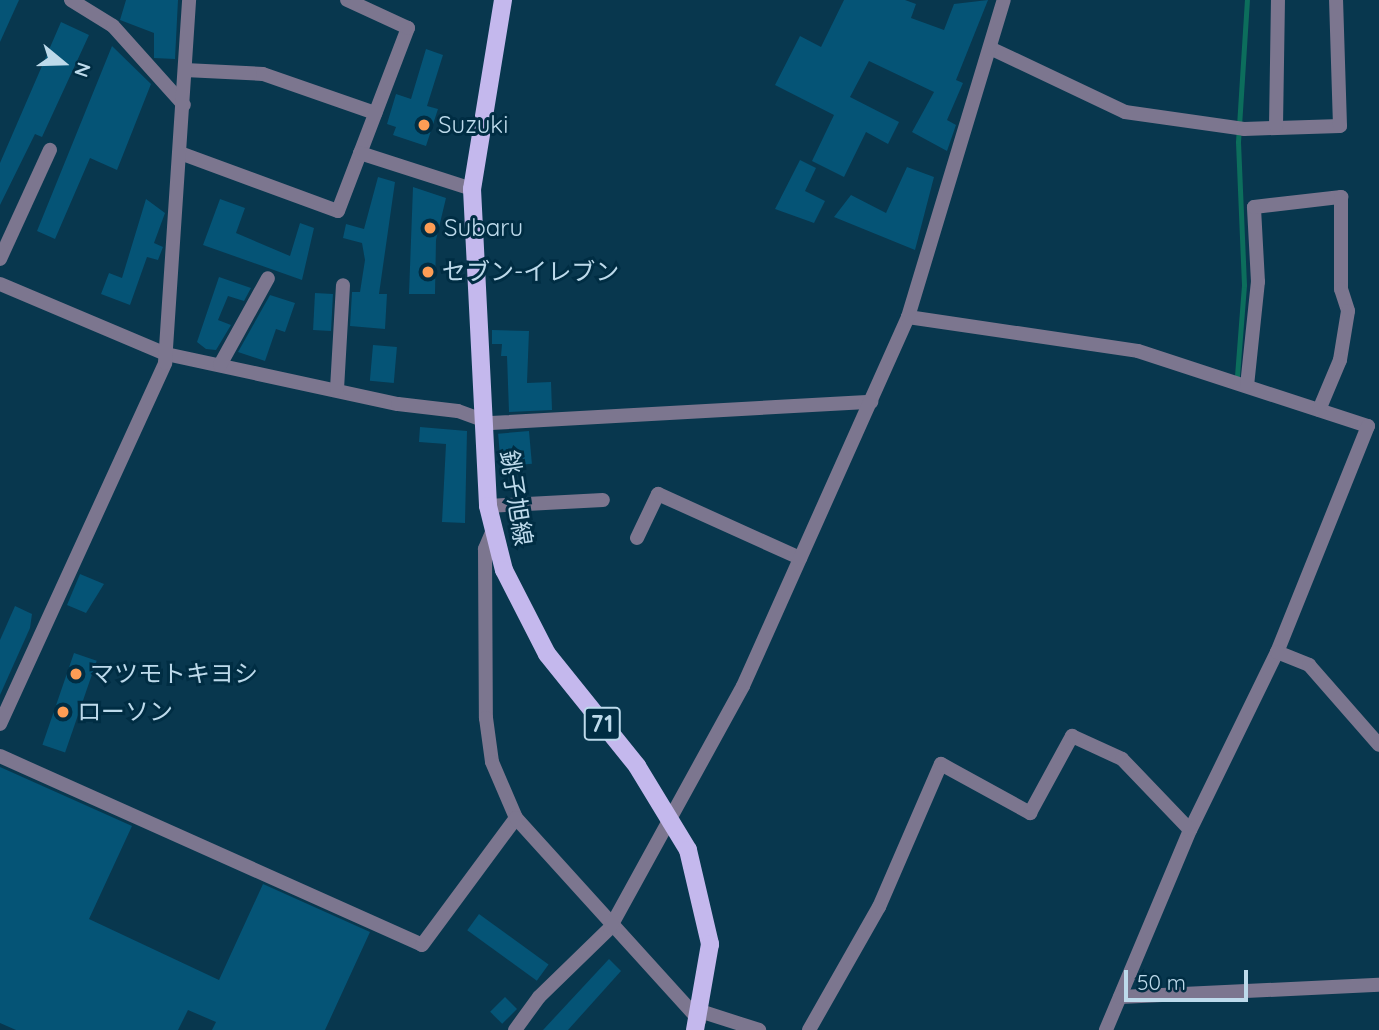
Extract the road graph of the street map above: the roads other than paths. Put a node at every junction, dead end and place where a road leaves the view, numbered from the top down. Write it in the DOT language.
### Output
graph roads {
  1 [pos="71,0"];
  2 [pos="189,0"];
  3 [pos="347,0"];
  4 [pos="503,0"];
  5 [pos="1004,0"];
  6 [pos="1278,0"];
  7 [pos="1332,1"];
  8 [pos="992,49"];
  9 [pos="185,69"];
  10 [pos="184,105"];
  11 [pos="375,113"];
  12 [pos="1276,126"];
  13 [pos="50,150"];
  14 [pos="180,153"];
  15 [pos="360,153"];
  16 [pos="472,189"];
  17 [pos="0,259"];
  18 [pos="268,278"];
  19 [pos="0,284"];
  20 [pos="344,285"];
  21 [pos="908,317"];
  22 [pos="166,354"];
  23 [pos="220,365"];
  24 [pos="1247,386"];
  25 [pos="337,389"];
  26 [pos="870,402"];
  27 [pos="1318,410"];
  28 [pos="480,418"];
  29 [pos="603,500"];
  30 [pos="488,506"];
  31 [pos="493,530"];
  32 [pos="637,538"];
  33 [pos="800,558"];
  34 [pos="1277,652"];
  35 [pos="0,724"];
  36 [pos="1379,745"];
  37 [pos="0,757"];
  38 [pos="516,818"];
  39 [pos="674,821"];
  40 [pos="1190,830"];
  41 [pos="610,928"];
  42 [pos="1379,985"];
  43 [pos="1120,997"];
  44 [pos="699,1021"];
  45 [pos="515,1030"];
  46 [pos="759,1030"];
  47 [pos="809,1030"];
  48 [pos="1106,1030"];
  1 -- 10 [label="street"];
  2 -- 9 [label="street"];
  3 -- 11 [label="street"];
  4 -- 16 [label="main road, 銚子旭線 / 71"];
  5 -- 8 [label="street"];
  6 -- 12 [label="street"];
  7 -- 12 [label="street"];
  8 -- 12 [label="street"];
  8 -- 21 [label="street"];
  9 -- 10 [label="street"];
  9 -- 11 [label="street"];
  10 -- 14 [label="street"];
  11 -- 15 [label="street"];
  13 -- 17 [label="street"];
  14 -- 15 [label="street"];
  14 -- 22 [label="street"];
  15 -- 16 [label="street"];
  16 -- 28 [label="main road, 銚子旭線 / 71"];
  18 -- 23 [label="street"];
  19 -- 22 [label="street"];
  20 -- 25 [label="street"];
  21 -- 24 [label="street"];
  21 -- 26 [label="street"];
  22 -- 23 [label="street"];
  22 -- 35 [label="street"];
  23 -- 25 [label="street"];
  24 -- 27 [label="street"];
  24 -- 27 [label="street"];
  25 -- 28 [label="street"];
  26 -- 28 [label="street"];
  26 -- 33 [label="street"];
  27 -- 34 [label="street"];
  28 -- 30 [label="main road, 銚子旭線 / 71"];
  29 -- 30 [label="street"];
  30 -- 31 [label="main road, 銚子旭線 / 71"];
  31 -- 38 [label="street"];
  31 -- 39 [label="main road, 銚子旭線 / 71"];
  32 -- 33 [label="street"];
  33 -- 39 [label="street"];
  34 -- 36 [label="street"];
  34 -- 40 [label="street"];
  37 -- 38 [label="street"];
  38 -- 41 [label="street"];
  39 -- 41 [label="street"];
  39 -- 44 [label="main road, 銚子旭線 / 71"];
  40 -- 43 [label="street"];
  40 -- 47 [label="street"];
  41 -- 44 [label="street"];
  41 -- 45 [label="street"];
  42 -- 43 [label="street"];
  43 -- 48 [label="street"];
  44 -- 46 [label="street"];
}
